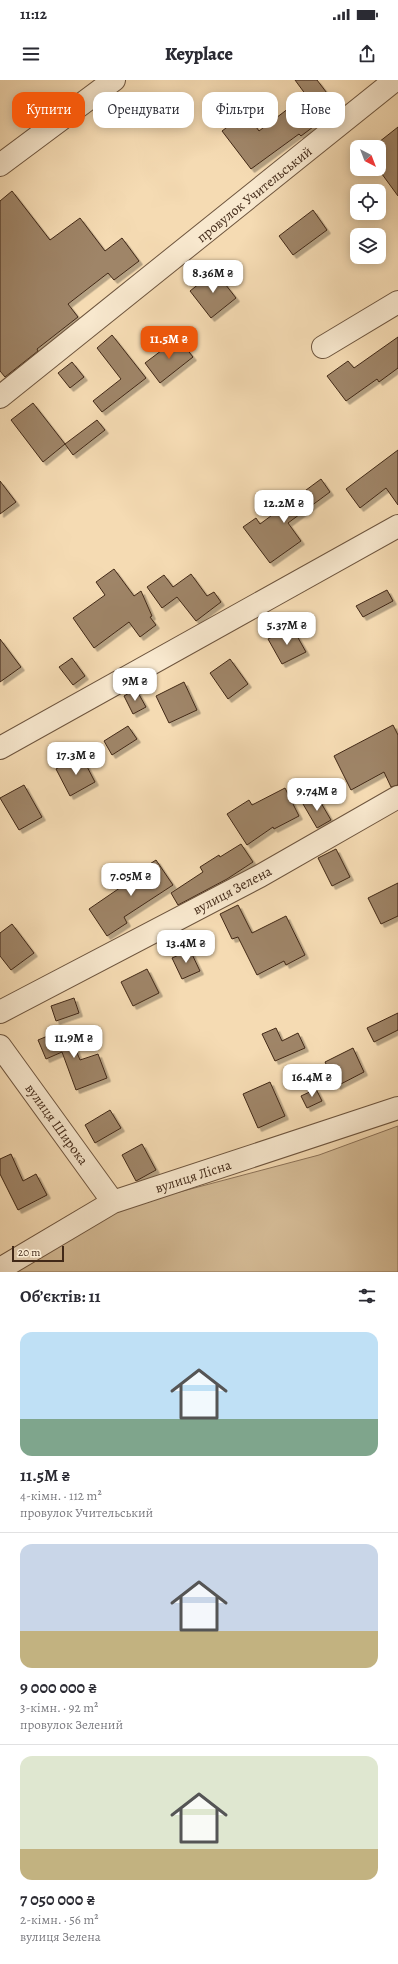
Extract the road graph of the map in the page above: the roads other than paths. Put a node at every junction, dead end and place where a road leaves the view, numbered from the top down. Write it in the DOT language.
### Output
graph roads {
  1 [pos="114,80"];
  2 [pos="395,80"];
  3 [pos="0,165"];
  4 [pos="398,302"];
  5 [pos="323,347"];
  6 [pos="0,396"];
  7 [pos="398,526"];
  8 [pos="0,748"];
  9 [pos="398,797"];
  10 [pos="0,1012"];
  11 [pos="0,1046"];
  12 [pos="398,1108"];
  13 [pos="113,1202"];
  14 [pos="0,1269"];
  1 -- 3 [label="street"];
  2 -- 6 [label="street, провулок Учительський"];
  4 -- 5 [label="street"];
  7 -- 8 [label="street"];
  9 -- 10 [label="street, вулиця Зелена"];
  11 -- 13 [label="street, вулиця Широка"];
  12 -- 13 [label="street, вулиця Лісна"];
  13 -- 14 [label="street, вулиця Лісна"];
}
